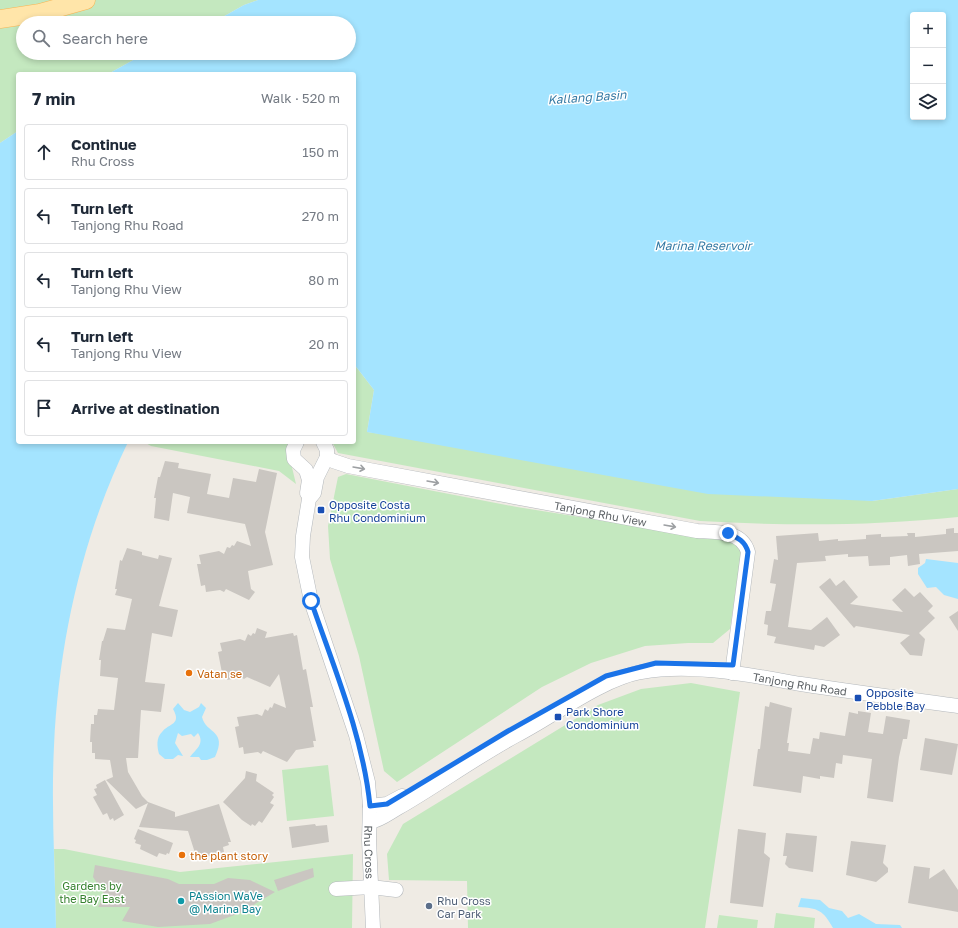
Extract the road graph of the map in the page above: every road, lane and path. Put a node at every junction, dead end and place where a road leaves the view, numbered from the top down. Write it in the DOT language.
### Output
graph roads {
  1 [pos="86,0"];
  2 [pos="20,16"];
  3 [pos="16,17"];
  4 [pos="0,19"];
  5 [pos="296,444"];
  6 [pos="324,444"];
  7 [pos="327,457"];
  8 [pos="309,500"];
  9 [pos="732,669"];
  10 [pos="958,697"];
  11 [pos="958,706"];
  12 [pos="370,806"];
  13 [pos="370,822"];
  14 [pos="371,887"];
  15 [pos="336,889"];
  16 [pos="396,890"];
  17 [pos="373,928"];
  1 -- 2 [label="main road"];
  3 -- 4 [label="main road"];
  5 -- 8 [label="street, Rhu Cross"];
  6 -- 7 [label="street"];
  7 -- 8 [label="street, Rhu Cross"];
  7 -- 9 [label="street, Tanjong Rhu View, one-way"];
  8 -- 12 [label="street, Rhu Cross"];
  9 -- 10 [label="street, Tanjong Rhu Road"];
  9 -- 11 [label="street, Tanjong Rhu Road"];
  9 -- 12 [label="street, Tanjong Rhu Road"];
  9 -- 13 [label="street, Tanjong Rhu Road"];
  12 -- 13 [label="street, Rhu Cross"];
  13 -- 14 [label="street, Rhu Cross"];
  14 -- 15 [label="street"];
  14 -- 16 [label="street"];
  14 -- 17 [label="street, Rhu Cross"];
}
